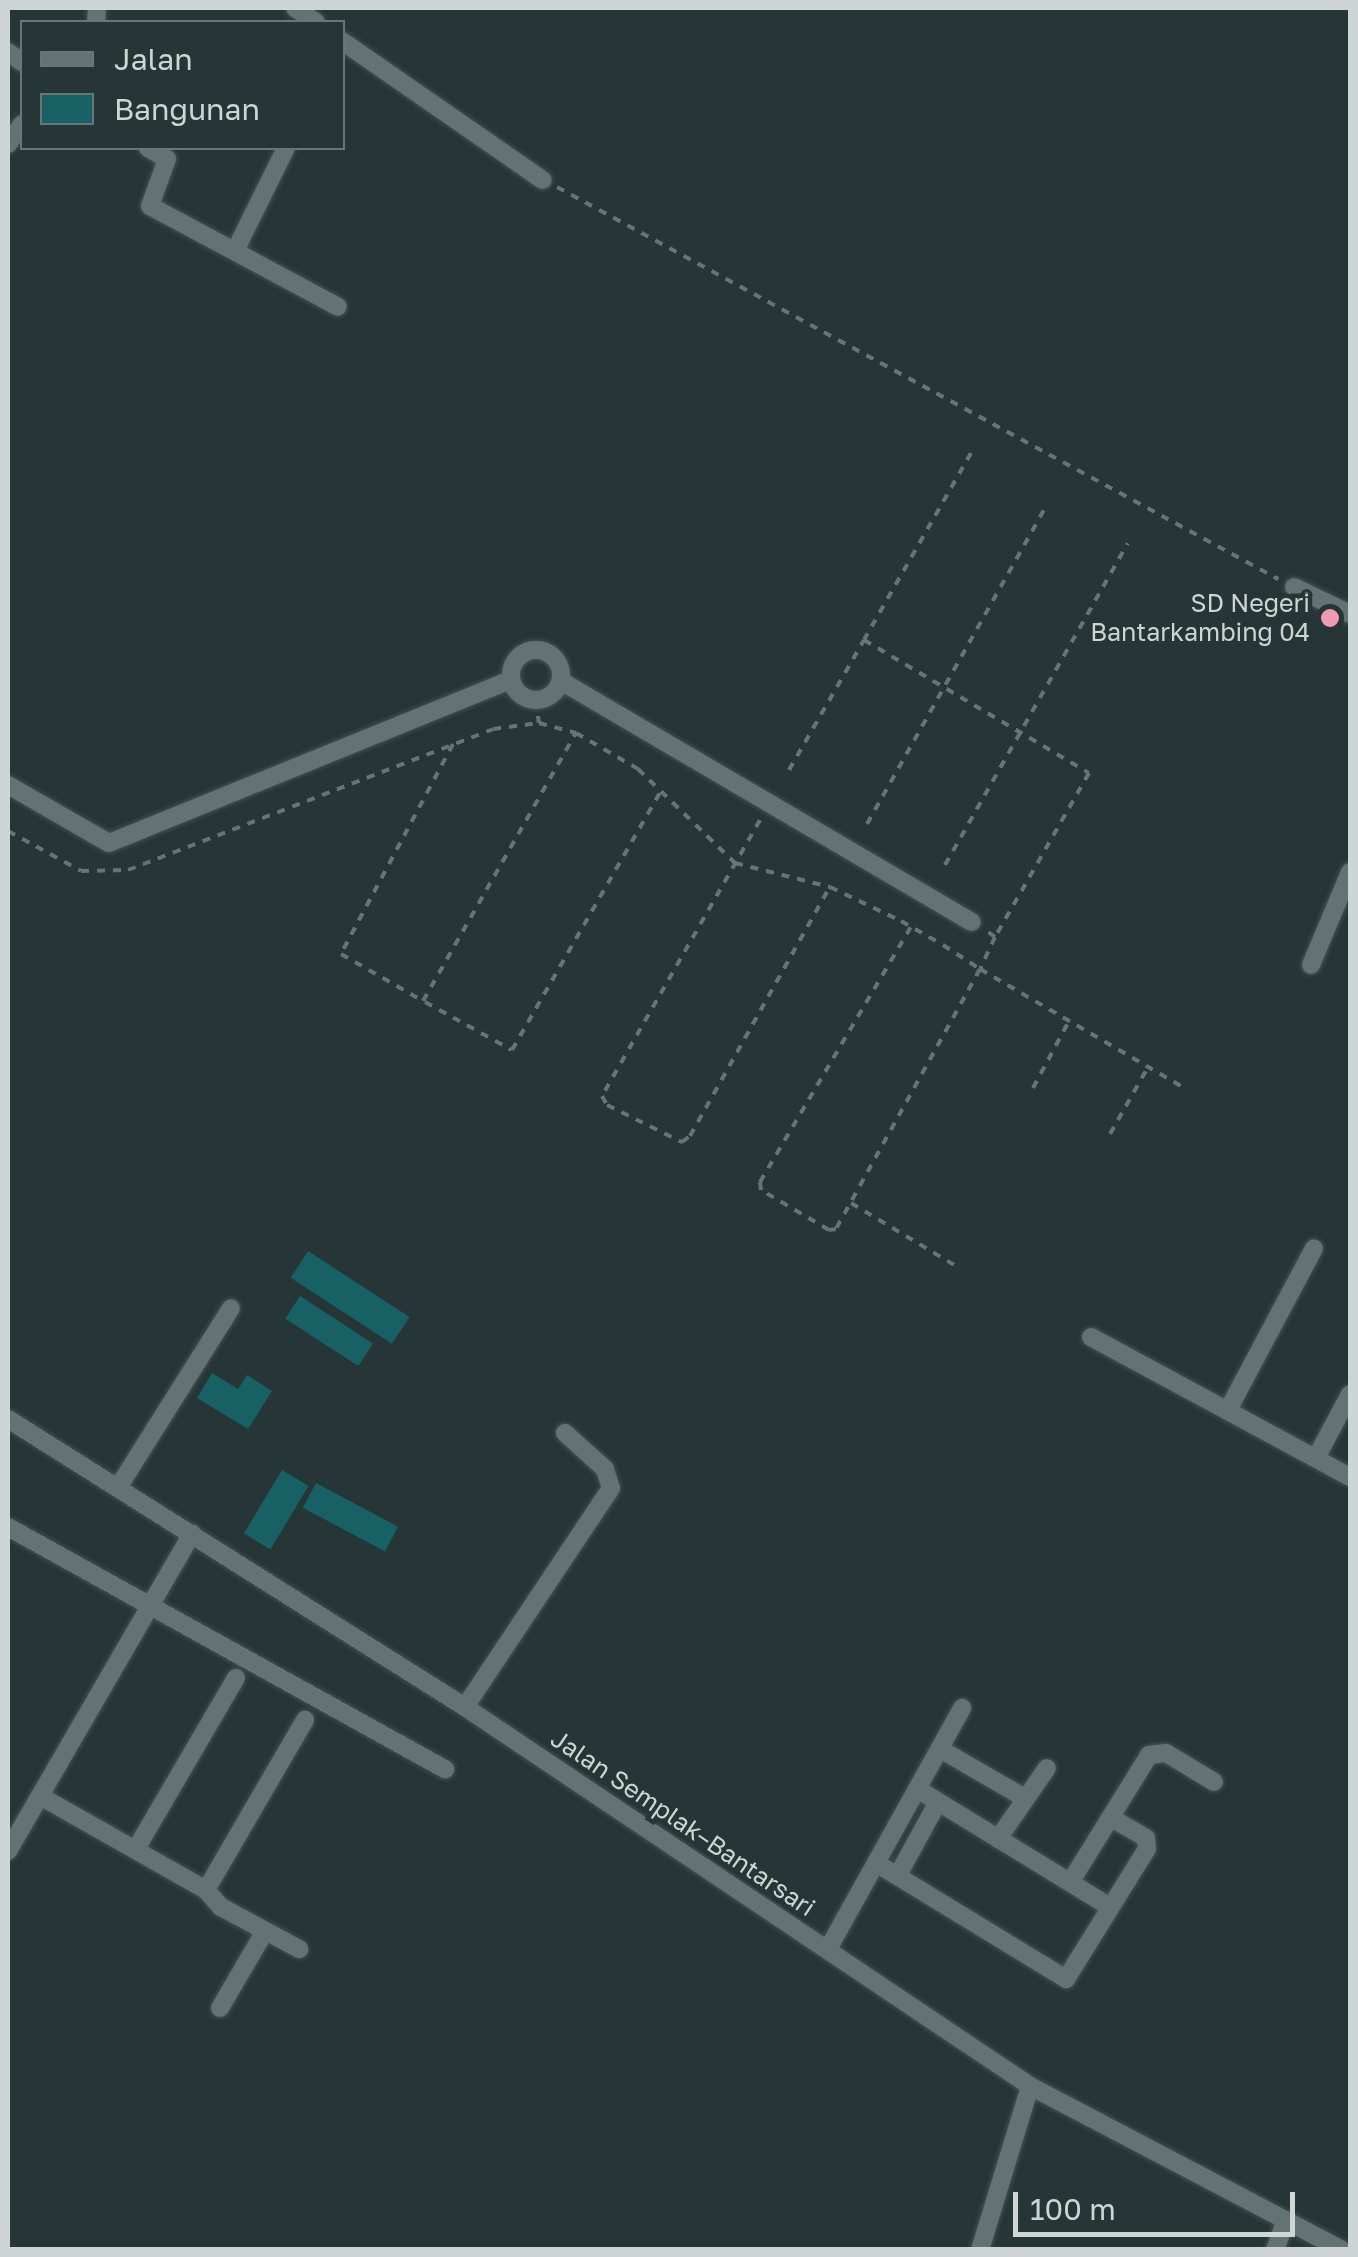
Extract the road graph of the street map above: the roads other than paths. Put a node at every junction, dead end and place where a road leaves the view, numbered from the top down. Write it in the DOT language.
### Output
graph roads {
  1 [pos="345,43"];
  2 [pos="151,150"];
  3 [pos="285,150"];
  4 [pos="544,180"];
  5 [pos="237,247"];
  6 [pos="338,307"];
  7 [pos="1294,587"];
  8 [pos="1350,614"];
  9 [pos="511,680"];
  10 [pos="561,681"];
  11 [pos="8,785"];
  12 [pos="1350,872"];
  13 [pos="971,922"];
  14 [pos="1311,965"];
  15 [pos="1314,1248"];
  16 [pos="230,1308"];
  17 [pos="1091,1337"];
  18 [pos="1350,1394"];
  19 [pos="1228,1410"];
  20 [pos="8,1419"];
  21 [pos="565,1434"];
  22 [pos="1316,1458"];
  23 [pos="1350,1477"];
  24 [pos="119,1486"];
  25 [pos="8,1526"];
  26 [pos="192,1534"];
  27 [pos="148,1610"];
  28 [pos="236,1678"];
  29 [pos="465,1707"];
  30 [pos="962,1708"];
  31 [pos="305,1720"];
  32 [pos="940,1749"];
  33 [pos="1047,1768"];
  34 [pos="445,1769"];
  35 [pos="1214,1782"];
  36 [pos="919,1790"];
  37 [pos="40,1796"];
  38 [pos="1025,1798"];
  39 [pos="938,1802"];
  40 [pos="1113,1820"];
  41 [pos="998,1839"];
  42 [pos="136,1849"];
  43 [pos="8,1851"];
  44 [pos="876,1863"];
  45 [pos="898,1875"];
  46 [pos="1071,1881"];
  47 [pos="206,1890"];
  48 [pos="1110,1908"];
  49 [pos="265,1931"];
  50 [pos="298,1949"];
  51 [pos="828,1949"];
  52 [pos="220,2008"];
  53 [pos="1030,2086"];
  54 [pos="1286,2220"];
  55 [pos="980,2250"];
  56 [pos="1275,2250"];
  57 [pos="1342,2250"];
  1 -- 4 [label="street"];
  2 -- 5 [label="street"];
  3 -- 5 [label="street"];
  5 -- 6 [label="street"];
  7 -- 8 [label="street"];
  9 -- 10 [label="street"];
  9 -- 10 [label="street"];
  9 -- 11 [label="street"];
  10 -- 13 [label="street"];
  12 -- 14 [label="street"];
  15 -- 19 [label="street"];
  16 -- 24 [label="street"];
  17 -- 19 [label="street"];
  18 -- 22 [label="street"];
  19 -- 22 [label="street"];
  20 -- 24 [label="street, Jalan Semplak–Bantarsari"];
  21 -- 29 [label="street"];
  22 -- 23 [label="street"];
  24 -- 26 [label="street, Jalan Semplak–Bantarsari"];
  25 -- 27 [label="street"];
  26 -- 27 [label="street"];
  26 -- 29 [label="street, Jalan Semplak–Bantarsari"];
  27 -- 34 [label="street"];
  27 -- 37 [label="street"];
  28 -- 42 [label="street"];
  29 -- 51 [label="street, Jalan Semplak–Bantarsari"];
  30 -- 32 [label="street"];
  31 -- 47 [label="street"];
  32 -- 36 [label="street"];
  32 -- 38 [label="street"];
  33 -- 38 [label="street"];
  35 -- 40 [label="street"];
  36 -- 39 [label="street"];
  36 -- 44 [label="street"];
  37 -- 42 [label="street"];
  37 -- 43 [label="street"];
  38 -- 41 [label="street"];
  39 -- 41 [label="street"];
  39 -- 45 [label="street"];
  40 -- 46 [label="street"];
  40 -- 48 [label="street"];
  41 -- 46 [label="street"];
  42 -- 47 [label="street"];
  44 -- 45 [label="street"];
  44 -- 51 [label="street"];
  45 -- 48 [label="street"];
  46 -- 48 [label="street"];
  47 -- 49 [label="street"];
  49 -- 50 [label="street"];
  49 -- 52 [label="street"];
  51 -- 53 [label="street, Jalan Semplak–Bantarsari"];
  53 -- 54 [label="street, Jalan Semplak–Bantarsari"];
  53 -- 55 [label="street"];
  54 -- 56 [label="street"];
  54 -- 57 [label="street, Jalan Semplak–Bantarsari"];
}
